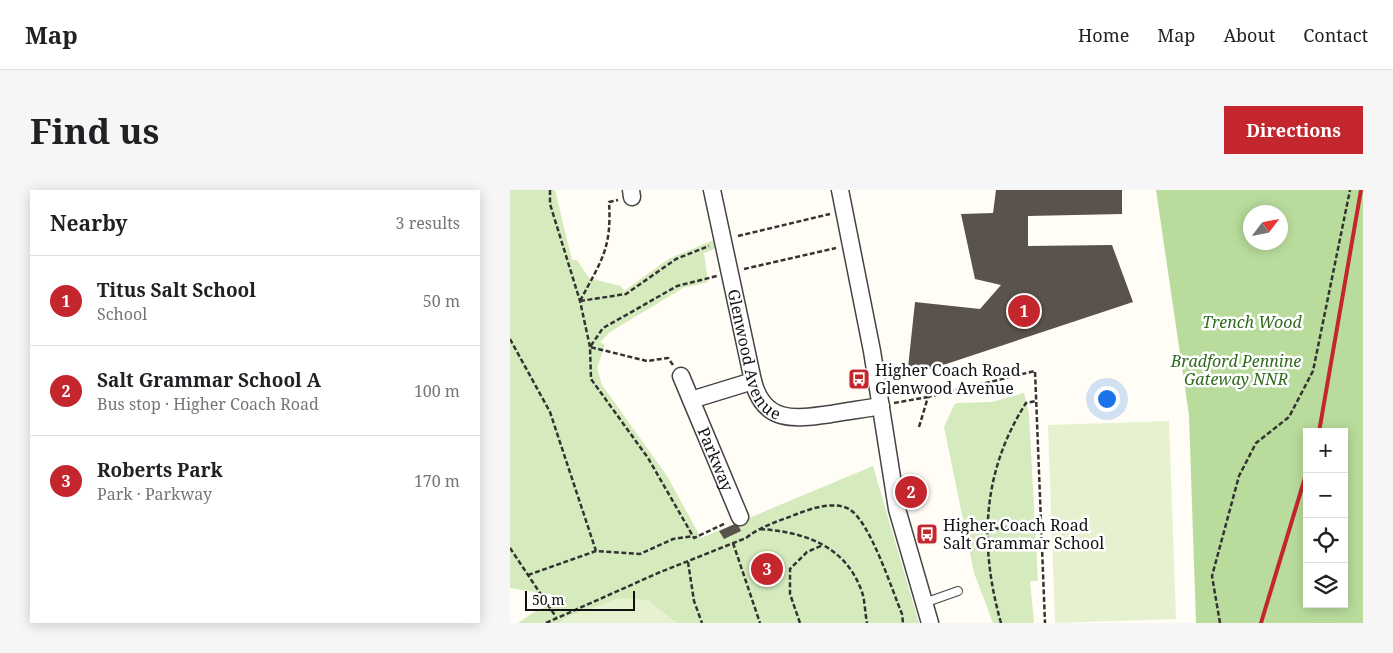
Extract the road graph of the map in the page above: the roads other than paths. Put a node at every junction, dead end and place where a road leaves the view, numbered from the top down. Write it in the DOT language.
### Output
graph roads {
  1 [pos="712,190"];
  2 [pos="840,190"];
  3 [pos="681,376"];
  4 [pos="753,380"];
  5 [pos="691,400"];
  6 [pos="880,406"];
  7 [pos="740,517"];
  8 [pos="958,592"];
  9 [pos="924,603"];
  10 [pos="930,623"];
  1 -- 4 [label="street, Glenwood Avenue"];
  2 -- 6 [label="street"];
  3 -- 5 [label="street, Parkway"];
  4 -- 5 [label="street"];
  4 -- 6 [label="street, Glenwood Avenue"];
  5 -- 7 [label="street, Parkway"];
  6 -- 9 [label="street"];
  8 -- 9 [label="lane"];
  9 -- 10 [label="street"];
}
